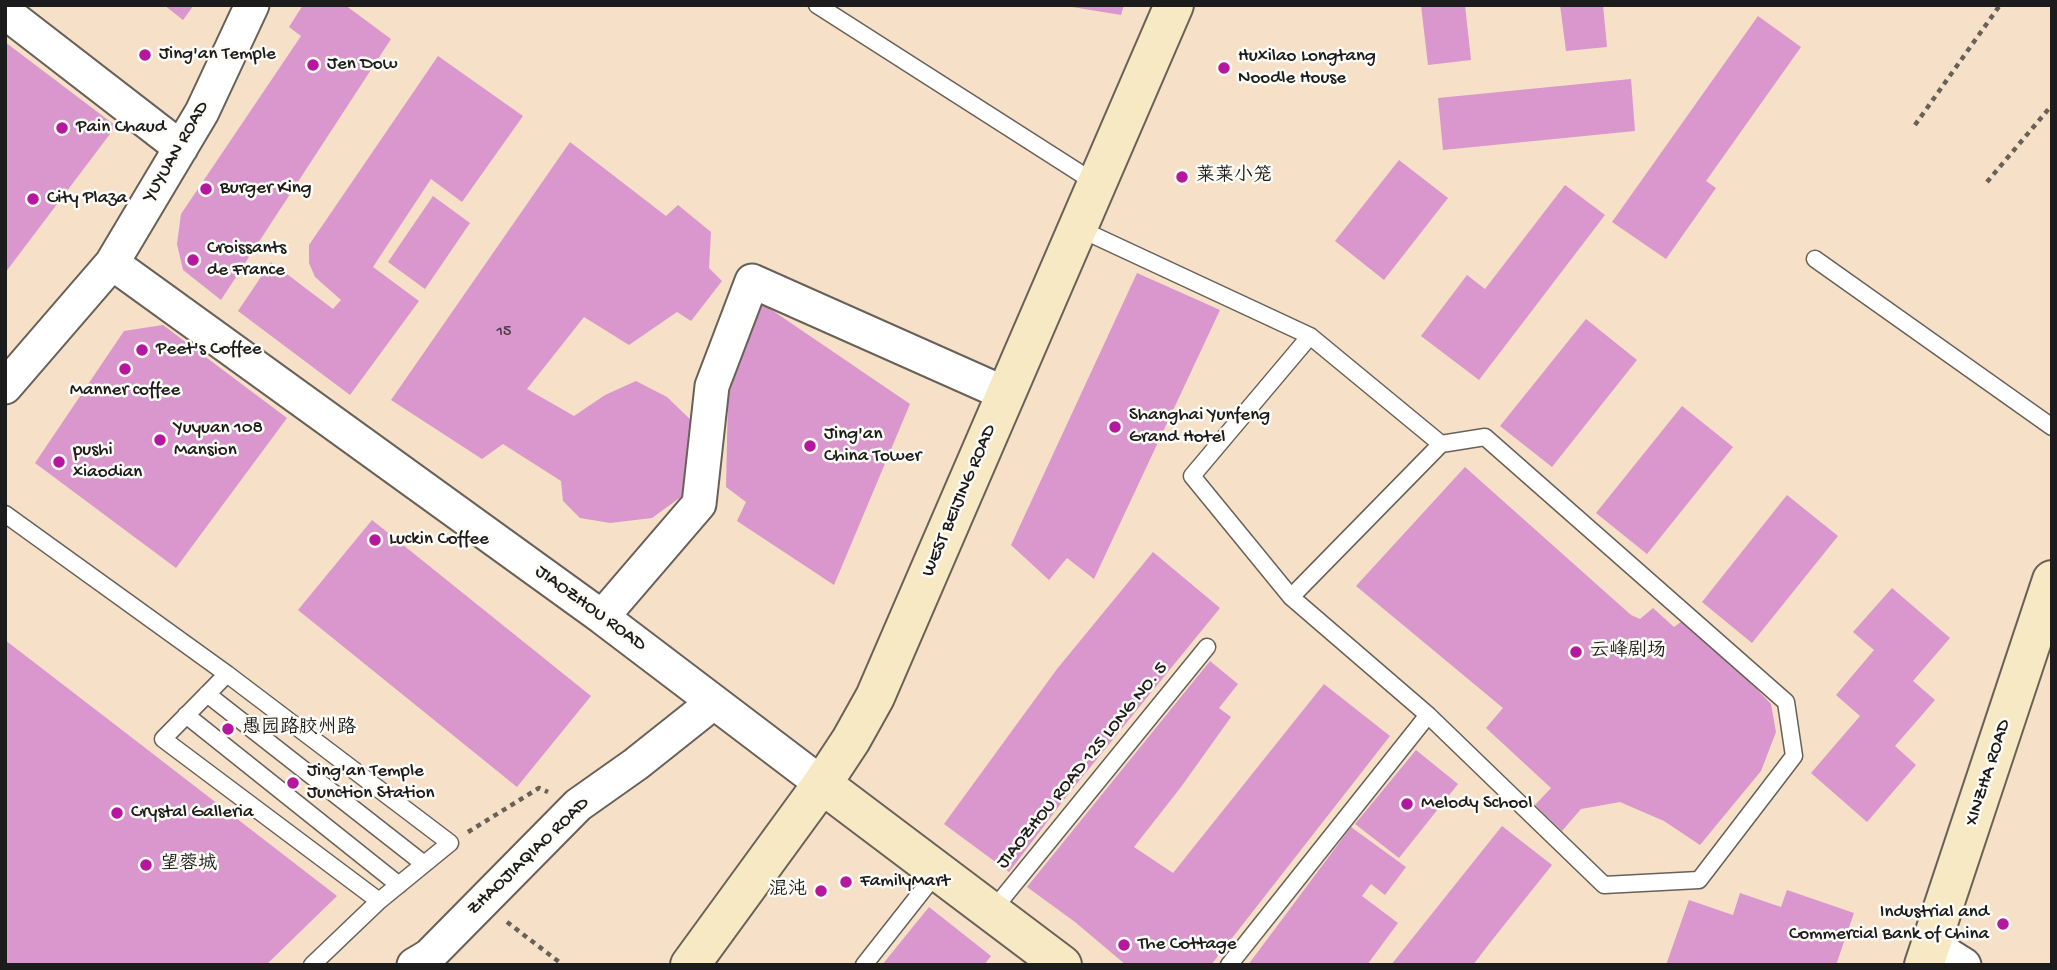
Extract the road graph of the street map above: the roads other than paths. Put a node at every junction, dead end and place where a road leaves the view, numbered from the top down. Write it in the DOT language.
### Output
graph roads {
  1 [pos="252,5"];
  2 [pos="817,5"];
  3 [pos="1174,5"];
  4 [pos="5,12"];
  5 [pos="181,148"];
  6 [pos="1097,184"];
  7 [pos="1078,228"];
  8 [pos="1815,260"];
  9 [pos="112,263"];
  10 [pos="1310,337"];
  11 [pos="5,387"];
  12 [pos="1006,394"];
  13 [pos="2052,427"];
  14 [pos="1441,444"];
  15 [pos="5,514"];
  16 [pos="2052,580"];
  17 [pos="1292,597"];
  18 [pos="602,617"];
  19 [pos="1207,647"];
  20 [pos="227,674"];
  21 [pos="207,694"];
  22 [pos="714,702"];
  23 [pos="186,715"];
  24 [pos="1428,715"];
  25 [pos="822,784"];
  26 [pos="424,864"];
  27 [pos="938,871"];
  28 [pos="399,885"];
  29 [pos="379,901"];
  30 [pos="992,911"];
  31 [pos="1928,955"];
  32 [pos="312,965"];
  33 [pos="414,965"];
  34 [pos="690,965"];
  35 [pos="864,965"];
  36 [pos="1062,965"];
  37 [pos="1230,965"];
  38 [pos="1964,965"];
  1 -- 5 [label="street, YUYUAN ROAD"];
  2 -- 6 [label="lane"];
  3 -- 6 [label="main road, WEST BEIJING ROAD"];
  4 -- 5 [label="street"];
  5 -- 9 [label="street, YUYUAN ROAD"];
  6 -- 7 [label="main road, WEST BEIJING ROAD"];
  7 -- 10 [label="lane"];
  7 -- 12 [label="main road, WEST BEIJING ROAD"];
  8 -- 13 [label="lane"];
  9 -- 11 [label="street, YUYUAN ROAD"];
  9 -- 18 [label="street, JIAOZHOU ROAD"];
  10 -- 14 [label="lane"];
  10 -- 17 [label="lane"];
  12 -- 18 [label="street"];
  12 -- 25 [label="main road, WEST BEIJING ROAD"];
  14 -- 17 [label="lane"];
  14 -- 24 [label="lane"];
  15 -- 20 [label="lane"];
  16 -- 31 [label="main road, XINZHA ROAD"];
  17 -- 24 [label="lane"];
  18 -- 22 [label="street, JIAOZHOU ROAD"];
  19 -- 30 [label="lane, JIAOZHOU ROAD 125 LONG NO. 5"];
  20 -- 21 [label="lane"];
  20 -- 26 [label="lane"];
  21 -- 23 [label="lane"];
  21 -- 26 [label="lane"];
  22 -- 25 [label="street, JIAOZHOU ROAD"];
  22 -- 33 [label="street, ZHAOJIAQIAO ROAD"];
  23 -- 28 [label="lane"];
  23 -- 29 [label="lane"];
  24 -- 37 [label="lane"];
  25 -- 27 [label="main road, JIAOZHOU ROAD"];
  25 -- 34 [label="main road, WEST BEIJING ROAD"];
  26 -- 28 [label="lane"];
  27 -- 30 [label="main road, JIAOZHOU ROAD"];
  27 -- 35 [label="lane"];
  28 -- 29 [label="lane"];
  29 -- 32 [label="lane"];
  30 -- 36 [label="main road, JIAOZHOU ROAD"];
  31 -- 38 [label="street"];
}
